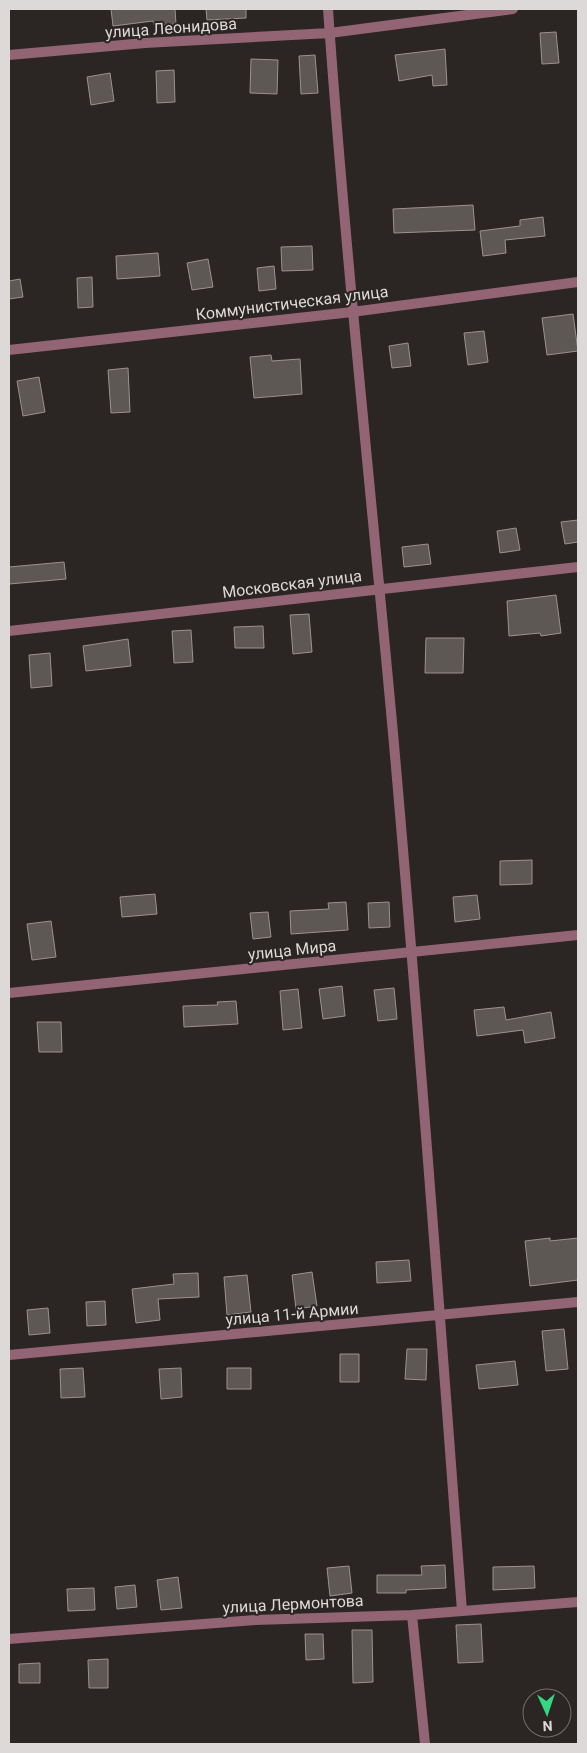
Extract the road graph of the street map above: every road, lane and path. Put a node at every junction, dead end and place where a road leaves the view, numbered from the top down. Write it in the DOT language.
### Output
graph roads {
  1 [pos="328,9"];
  2 [pos="513,9"];
  3 [pos="330,33"];
  4 [pos="9,55"];
  5 [pos="578,282"];
  6 [pos="352,312"];
  7 [pos="9,350"];
  8 [pos="578,568"];
  9 [pos="380,589"];
  10 [pos="9,631"];
  11 [pos="578,935"];
  12 [pos="412,953"];
  13 [pos="9,993"];
  14 [pos="578,1302"];
  15 [pos="440,1315"];
  16 [pos="9,1355"];
  17 [pos="578,1602"];
  18 [pos="462,1611"];
  19 [pos="412,1614"];
  20 [pos="9,1639"];
  21 [pos="425,1744"];
  1 -- 3 [label="street"];
  2 -- 3 [label="street, улица Леонидова"];
  3 -- 4 [label="street, улица Леонидова"];
  3 -- 6 [label="street"];
  5 -- 6 [label="street, Коммунистическая улица"];
  6 -- 7 [label="street, Коммунистическая улица"];
  6 -- 9 [label="street"];
  8 -- 9 [label="street, Московская улица"];
  9 -- 10 [label="street, Московская улица"];
  9 -- 12 [label="street"];
  11 -- 12 [label="street, улица Мира"];
  12 -- 13 [label="street, улица Мира"];
  12 -- 15 [label="street"];
  14 -- 15 [label="street, улица 11-й Армии"];
  15 -- 16 [label="street, улица 11-й Армии"];
  15 -- 18 [label="street"];
  17 -- 18 [label="street, улица Лермонтова"];
  18 -- 19 [label="street, улица Лермонтова"];
  19 -- 20 [label="street, улица Лермонтова"];
  19 -- 21 [label="street"];
}
